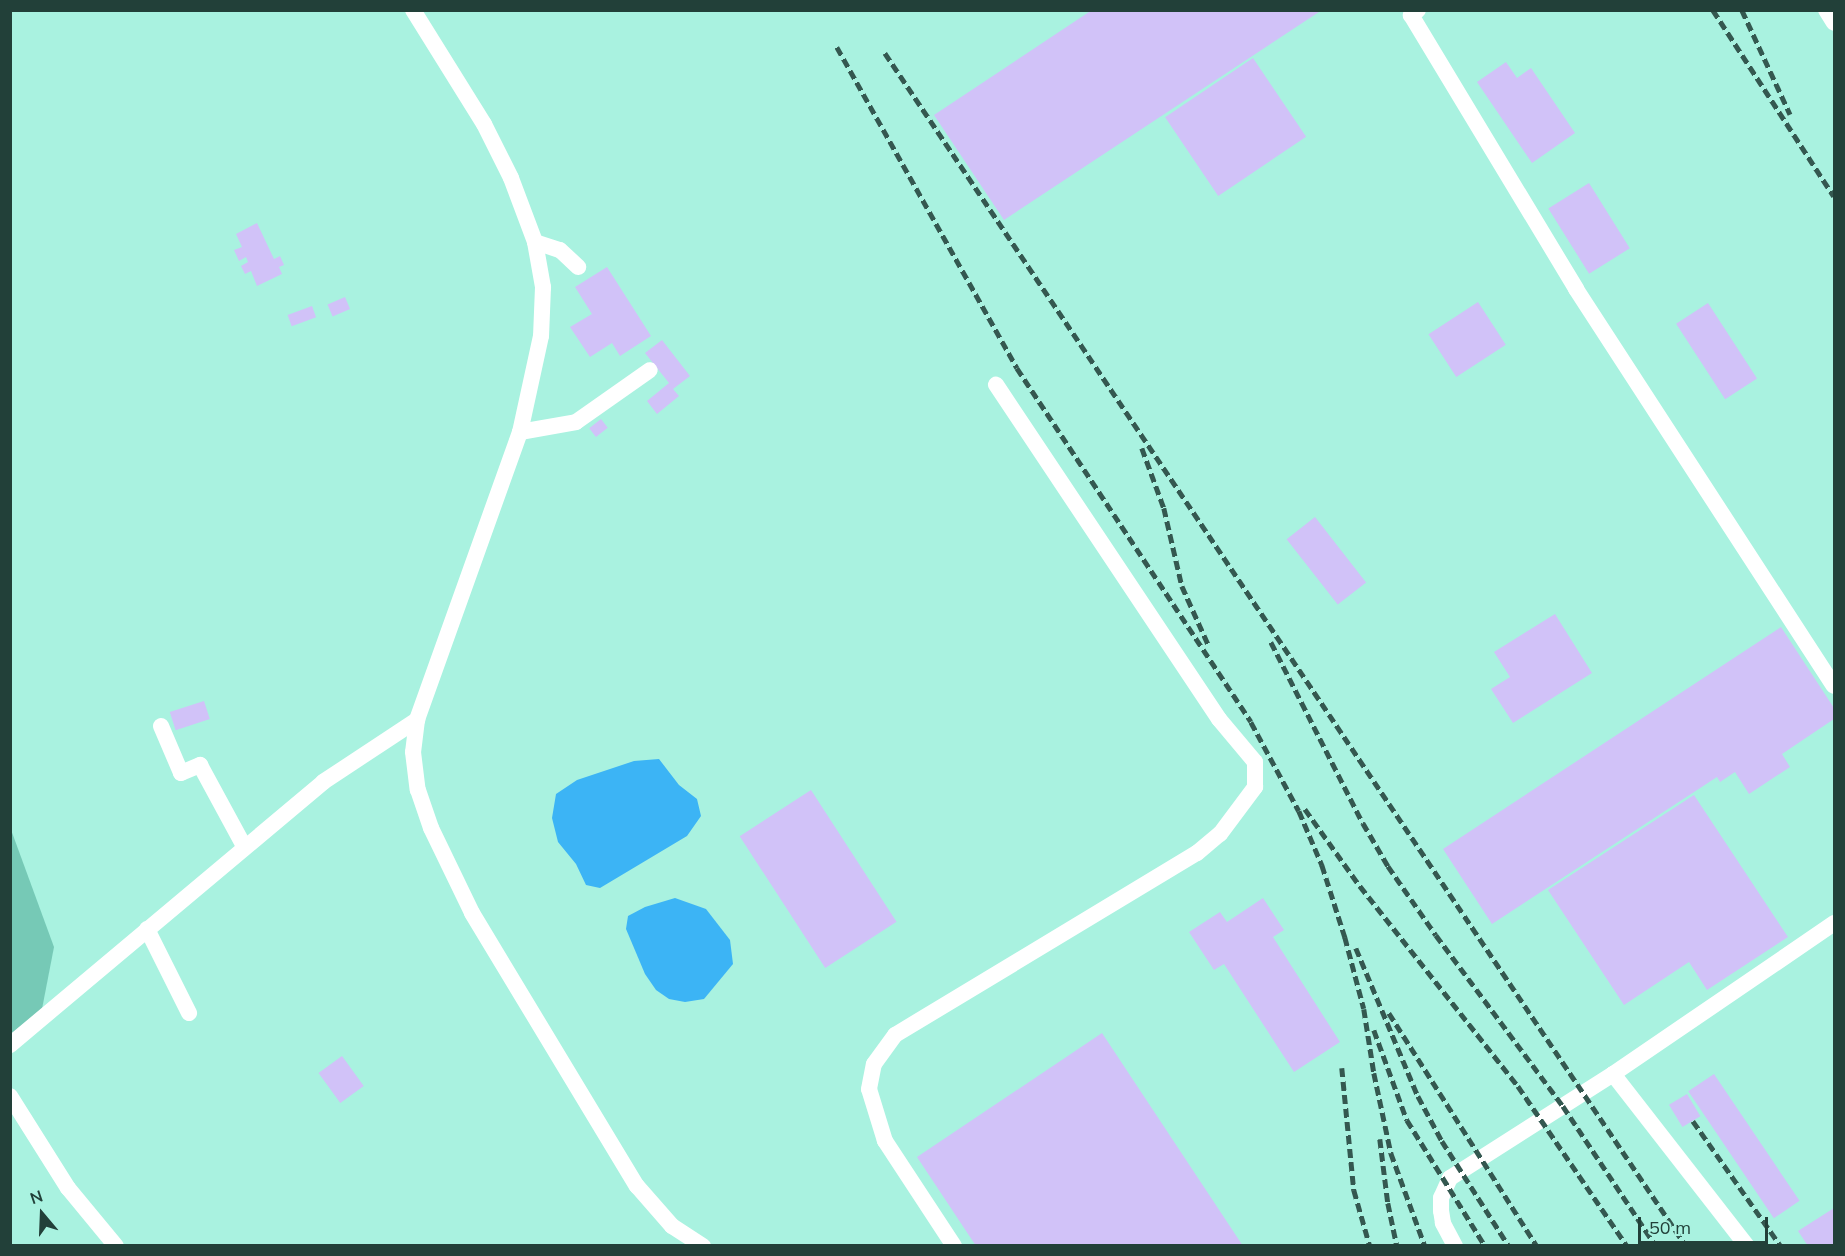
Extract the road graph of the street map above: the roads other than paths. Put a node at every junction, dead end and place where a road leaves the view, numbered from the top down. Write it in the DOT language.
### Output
graph roads {
  1 [pos="413,10"];
  2 [pos="1418,10"];
  3 [pos="1826,10"];
  4 [pos="1834,23"];
  5 [pos="535,242"];
  6 [pos="578,267"];
  7 [pos="650,370"];
  8 [pos="996,385"];
  9 [pos="520,432"];
  10 [pos="1834,686"];
  11 [pos="417,720"];
  12 [pos="161,726"];
  13 [pos="244,846"];
  14 [pos="1834,923"];
  15 [pos="147,929"];
  16 [pos="189,1013"];
  17 [pos="10,1045"];
  18 [pos="1613,1074"];
  19 [pos="10,1096"];
  20 [pos="116,1245"];
  21 [pos="703,1245"];
  22 [pos="954,1245"];
  23 [pos="1455,1245"];
  24 [pos="1747,1245"];
  1 -- 5 [label="street"];
  2 -- 10 [label="street"];
  3 -- 4 [label="street"];
  5 -- 6 [label="street"];
  5 -- 9 [label="street"];
  7 -- 9 [label="street"];
  8 -- 22 [label="street"];
  9 -- 11 [label="street"];
  11 -- 13 [label="street"];
  11 -- 21 [label="street"];
  12 -- 13 [label="street"];
  13 -- 15 [label="street"];
  14 -- 18 [label="street"];
  15 -- 16 [label="street"];
  15 -- 17 [label="street"];
  18 -- 23 [label="street"];
  18 -- 24 [label="street"];
  19 -- 20 [label="street"];
}
